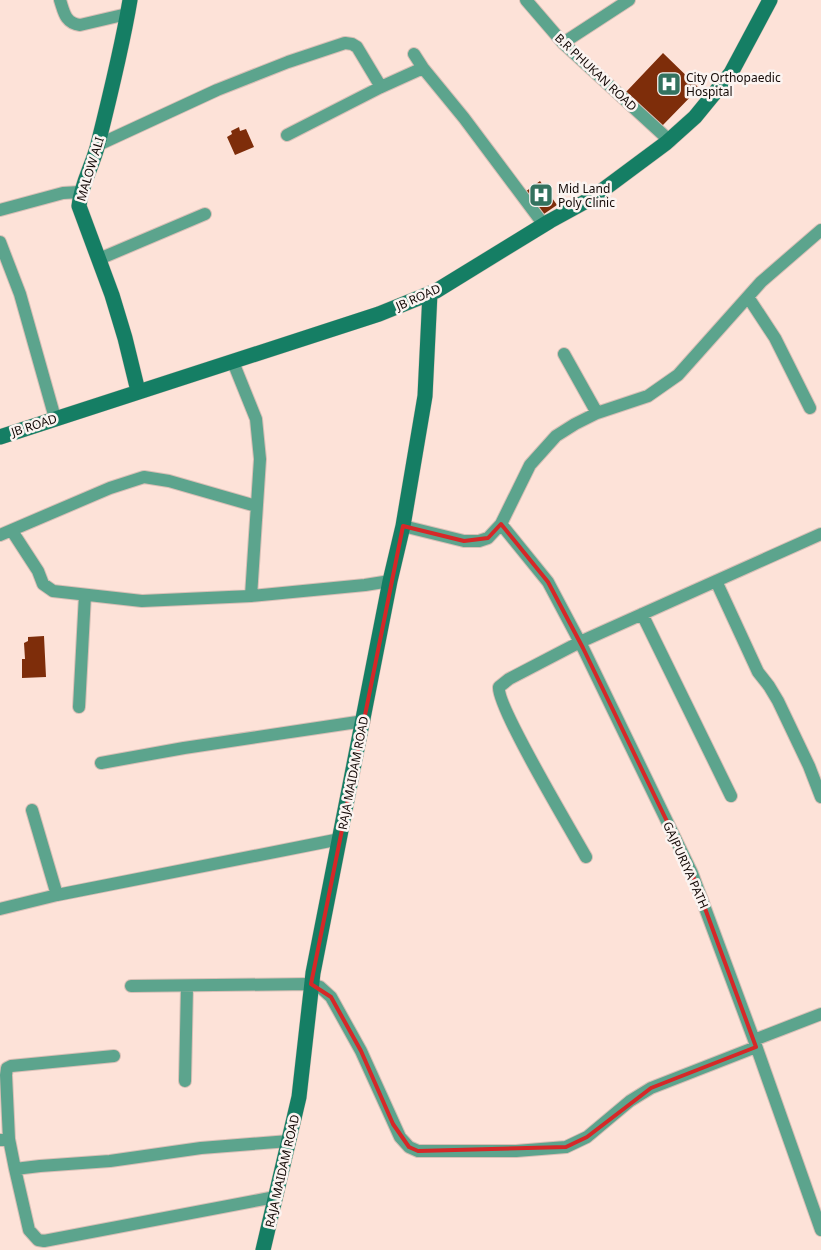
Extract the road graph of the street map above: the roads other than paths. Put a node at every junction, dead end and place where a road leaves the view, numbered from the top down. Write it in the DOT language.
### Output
graph roads {
  1 [pos="60,0"];
  2 [pos="526,0"];
  3 [pos="629,0"];
  4 [pos="770,0"];
  5 [pos="129,7"];
  6 [pos="563,43"];
  7 [pos="414,54"];
  8 [pos="422,68"];
  9 [pos="381,87"];
  10 [pos="287,135"];
  11 [pos="670,141"];
  12 [pos="98,145"];
  13 [pos="80,192"];
  14 [pos="0,210"];
  15 [pos="205,214"];
  16 [pos="544,225"];
  17 [pos="821,230"];
  18 [pos="0,242"];
  19 [pos="99,259"];
  20 [pos="430,293"];
  21 [pos="748,297"];
  22 [pos="564,354"];
  23 [pos="233,362"];
  24 [pos="138,391"];
  25 [pos="810,408"];
  26 [pos="597,413"];
  27 [pos="56,418"];
  28 [pos="0,437"];
  29 [pos="256,506"];
  30 [pos="501,524"];
  31 [pos="403,526"];
  32 [pos="6,533"];
  33 [pos="821,534"];
  34 [pos="390,581"];
  35 [pos="716,582"];
  36 [pos="85,595"];
  37 [pos="251,596"];
  38 [pos="642,614"];
  39 [pos="580,642"];
  40 [pos="79,707"];
  41 [pos="364,721"];
  42 [pos="101,762"];
  43 [pos="731,796"];
  44 [pos="821,797"];
  45 [pos="32,810"];
  46 [pos="340,839"];
  47 [pos="586,857"];
  48 [pos="57,895"];
  49 [pos="0,909"];
  50 [pos="311,984"];
  51 [pos="131,986"];
  52 [pos="187,986"];
  53 [pos="821,1014"];
  54 [pos="755,1043"];
  55 [pos="114,1056"];
  56 [pos="185,1081"];
  57 [pos="5,1140"];
  58 [pos="289,1142"];
  59 [pos="15,1169"];
  60 [pos="275,1197"];
  61 [pos="821,1230"];
  62 [pos="263,1250"];
  1 -- 5 [label="street"];
  2 -- 6 [label="street, B.R PHUKAN ROAD"];
  3 -- 6 [label="street"];
  4 -- 11 [label="street, JB ROAD"];
  5 -- 12 [label="street, MALOW ALI"];
  6 -- 11 [label="street, B.R PHUKAN ROAD"];
  7 -- 8 [label="street"];
  8 -- 9 [label="street"];
  8 -- 16 [label="street"];
  9 -- 10 [label="street"];
  9 -- 12 [label="street"];
  11 -- 16 [label="street, JB ROAD"];
  12 -- 13 [label="street, MALOW ALI"];
  13 -- 14 [label="street"];
  13 -- 19 [label="street, MALOW ALI"];
  15 -- 19 [label="street"];
  16 -- 20 [label="street, JB ROAD"];
  17 -- 21 [label="street"];
  18 -- 27 [label="street"];
  19 -- 24 [label="street, MALOW ALI"];
  20 -- 23 [label="street, JB ROAD"];
  20 -- 31 [label="street, RAJA MAIDAM ROAD"];
  21 -- 25 [label="street"];
  21 -- 26 [label="street"];
  22 -- 26 [label="street"];
  23 -- 24 [label="street, JB ROAD"];
  23 -- 29 [label="street"];
  24 -- 27 [label="street, JB ROAD"];
  26 -- 30 [label="street"];
  27 -- 28 [label="street, JB ROAD"];
  29 -- 32 [label="street"];
  29 -- 37 [label="street"];
  30 -- 31 [label="street"];
  30 -- 39 [label="street, GAJPURIYA PATH"];
  31 -- 34 [label="street, RAJA MAIDAM ROAD"];
  32 -- 36 [label="street"];
  33 -- 35 [label="street"];
  34 -- 37 [label="street"];
  34 -- 41 [label="street, RAJA MAIDAM ROAD"];
  35 -- 38 [label="street"];
  35 -- 44 [label="street"];
  36 -- 37 [label="street"];
  36 -- 40 [label="street"];
  38 -- 39 [label="street"];
  38 -- 43 [label="street"];
  39 -- 47 [label="street"];
  39 -- 54 [label="street, GAJPURIYA PATH"];
  41 -- 42 [label="street"];
  41 -- 46 [label="street, RAJA MAIDAM ROAD"];
  45 -- 48 [label="street"];
  46 -- 48 [label="street"];
  46 -- 50 [label="street, RAJA MAIDAM ROAD"];
  48 -- 49 [label="street"];
  50 -- 52 [label="street"];
  50 -- 54 [label="street"];
  50 -- 58 [label="street, RAJA MAIDAM ROAD"];
  51 -- 52 [label="street"];
  52 -- 56 [label="street"];
  53 -- 54 [label="street"];
  54 -- 61 [label="street, GAJPURIYA PATH"];
  55 -- 57 [label="street"];
  57 -- 59 [label="street"];
  58 -- 59 [label="street"];
  58 -- 60 [label="street, RAJA MAIDAM ROAD"];
  59 -- 60 [label="street"];
  60 -- 62 [label="street, RAJA MAIDAM ROAD"];
}
